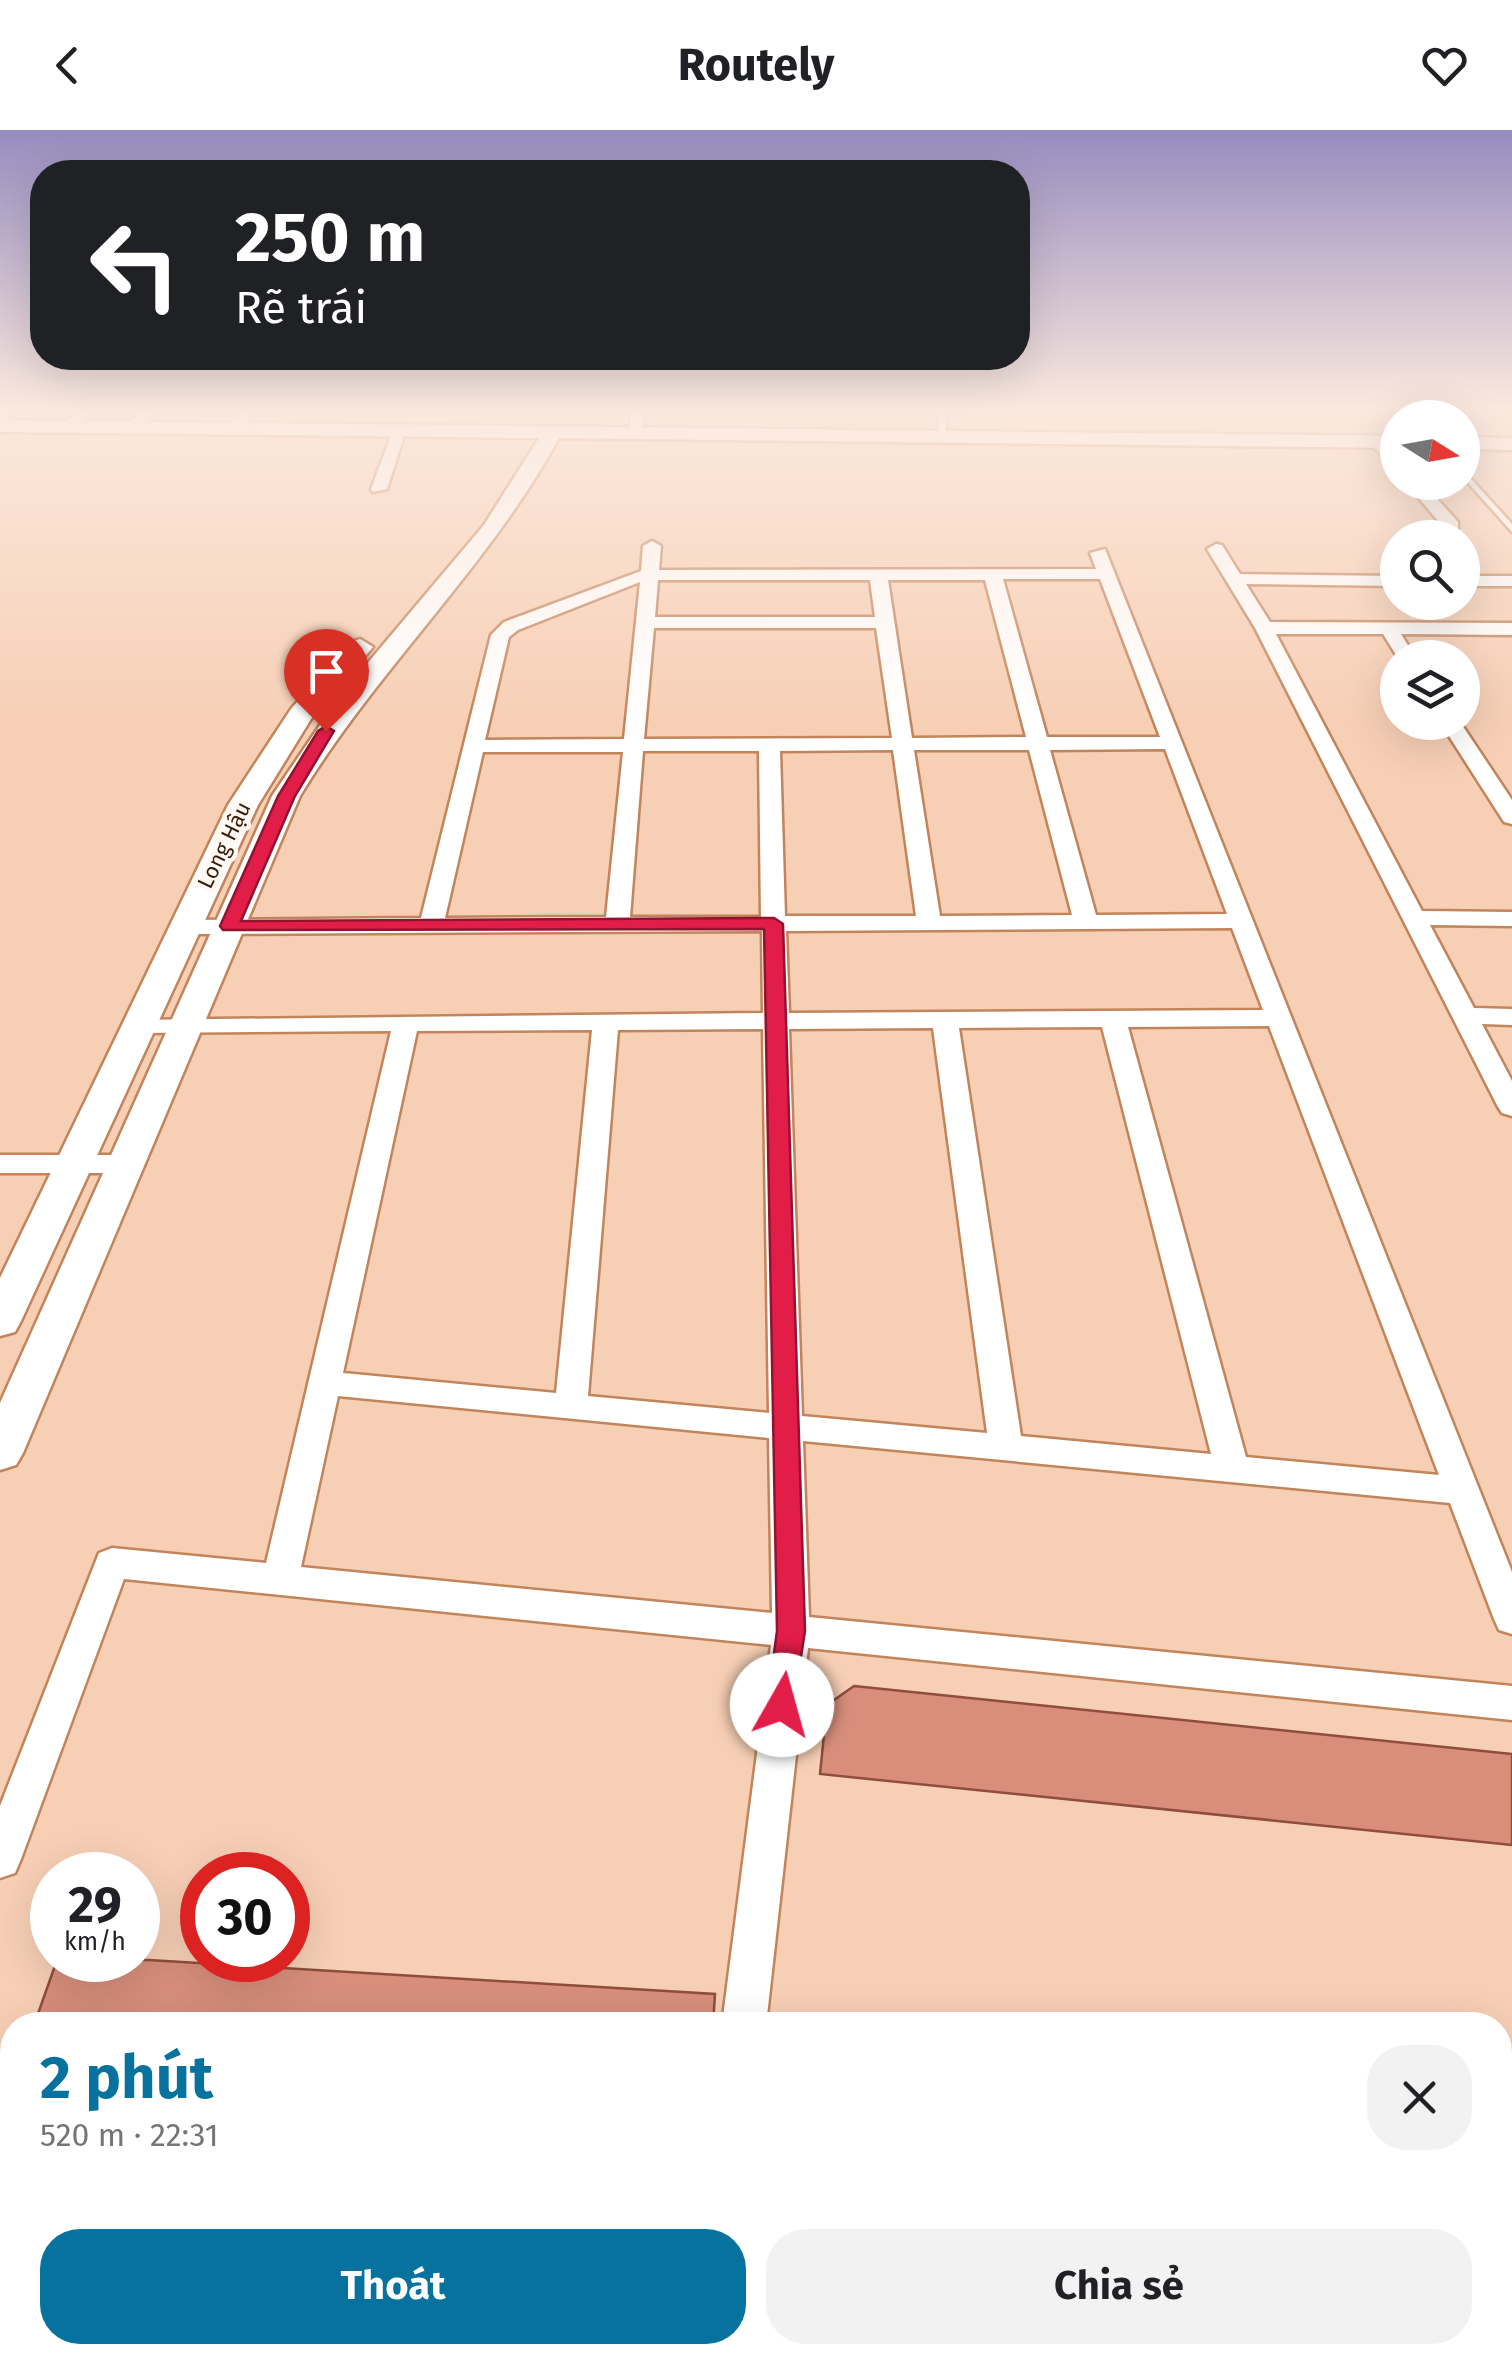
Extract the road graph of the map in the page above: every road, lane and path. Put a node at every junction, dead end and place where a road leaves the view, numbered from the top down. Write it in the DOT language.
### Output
graph roads {
  1 [pos="473,515"];
  2 [pos="499,515"];
  3 [pos="652,546"];
  4 [pos="1216,549"];
  5 [pos="993,574"];
  6 [pos="649,575"];
  7 [pos="878,575"];
  8 [pos="1234,579"];
  9 [pos="1380,580"];
  10 [pos="1480,581"];
  11 [pos="1512,582"];
  12 [pos="885,622"];
  13 [pos="645,623"];
  14 [pos="1264,628"];
  15 [pos="1388,628"];
  16 [pos="1512,629"];
  17 [pos="1396,640"];
  18 [pos="1462,740"];
  19 [pos="1172,743"];
  20 [pos="903,744"];
  21 [pos="1038,744"];
  22 [pos="634,745"];
  23 [pos="769,745"];
  24 [pos="474,746"];
  25 [pos="1512,817"];
  26 [pos="1411,918"];
  27 [pos="1512,919"];
  28 [pos="1242,921"];
  29 [pos="928,922"];
  30 [pos="1086,922"];
  31 [pos="617,924"];
  32 [pos="774,924"];
  33 [pos="431,925"];
  34 [pos="185,926"];
  35 [pos="229,926"];
  36 [pos="1466,1016"];
  37 [pos="1512,1017"];
  38 [pos="1113,1018"];
  39 [pos="1279,1018"];
  40 [pos="945,1020"];
  41 [pos="776,1021"];
  42 [pos="606,1022"];
  43 [pos="406,1023"];
  44 [pos="139,1025"];
  45 [pos="186,1025"];
  46 [pos="1512,1107"];
  47 [pos="0,1164"];
  48 [pos="74,1164"];
  49 [pos="125,1164"];
  50 [pos="3,1314"];
  51 [pos="324,1383"];
  52 [pos="572,1407"];
  53 [pos="786,1427"];
  54 [pos="1006,1448"];
  55 [pos="0,1453"];
  56 [pos="1232,1470"];
  57 [pos="1462,1491"];
  58 [pos="280,1579"];
  59 [pos="1512,1619"];
  60 [pos="791,1631"];
  61 [pos="1512,1703"];
  62 [pos="0,1858"];
  63 [pos="746,2012"];
  1 -- 34 [label="main road, Long Hậu"];
  2 -- 35 [label="main road, Long Hậu"];
  3 -- 6 [label="street"];
  4 -- 8 [label="street"];
  5 -- 7 [label="street"];
  5 -- 19 [label="street"];
  5 -- 21 [label="street"];
  6 -- 7 [label="street"];
  6 -- 13 [label="street"];
  6 -- 24 [label="street"];
  7 -- 12 [label="street"];
  8 -- 9 [label="street"];
  8 -- 14 [label="street"];
  10 -- 11 [label="street"];
  12 -- 13 [label="street"];
  12 -- 20 [label="street"];
  13 -- 22 [label="street"];
  14 -- 15 [label="street"];
  14 -- 26 [label="street"];
  15 -- 16 [label="street"];
  15 -- 17 [label="street"];
  18 -- 25 [label="street"];
  19 -- 21 [label="street"];
  19 -- 28 [label="street"];
  20 -- 21 [label="street"];
  20 -- 23 [label="street"];
  20 -- 29 [label="street"];
  21 -- 30 [label="street"];
  22 -- 23 [label="street"];
  22 -- 24 [label="street"];
  22 -- 31 [label="street"];
  23 -- 32 [label="street"];
  24 -- 33 [label="street"];
  26 -- 27 [label="street"];
  26 -- 36 [label="street"];
  28 -- 30 [label="street"];
  28 -- 39 [label="street"];
  29 -- 30 [label="street"];
  29 -- 32 [label="street"];
  31 -- 32 [label="street"];
  31 -- 33 [label="street"];
  32 -- 41 [label="street"];
  33 -- 35 [label="street"];
  34 -- 35 [label="street"];
  34 -- 44 [label="main road, Long Hậu"];
  35 -- 45 [label="main road, Long Hậu"];
  36 -- 37 [label="street"];
  36 -- 46 [label="street"];
  38 -- 39 [label="street"];
  38 -- 40 [label="street"];
  38 -- 56 [label="street"];
  39 -- 57 [label="street"];
  40 -- 41 [label="street"];
  40 -- 54 [label="street"];
  41 -- 42 [label="street"];
  41 -- 53 [label="street"];
  42 -- 43 [label="street"];
  42 -- 52 [label="street"];
  43 -- 45 [label="street"];
  43 -- 51 [label="street"];
  44 -- 45 [label="street"];
  44 -- 48 [label="main road, Long Hậu"];
  45 -- 49 [label="main road, Long Hậu"];
  47 -- 48 [label="street"];
  48 -- 49 [label="street"];
  48 -- 50 [label="main road, Long Hậu"];
  49 -- 55 [label="main road, Long Hậu"];
  51 -- 52 [label="street"];
  51 -- 58 [label="street"];
  52 -- 53 [label="street"];
  53 -- 54 [label="street"];
  53 -- 60 [label="street"];
  54 -- 56 [label="street"];
  56 -- 57 [label="street"];
  57 -- 59 [label="street"];
  58 -- 60 [label="street"];
  58 -- 62 [label="street"];
  60 -- 61 [label="street"];
  60 -- 63 [label="street"];
}
